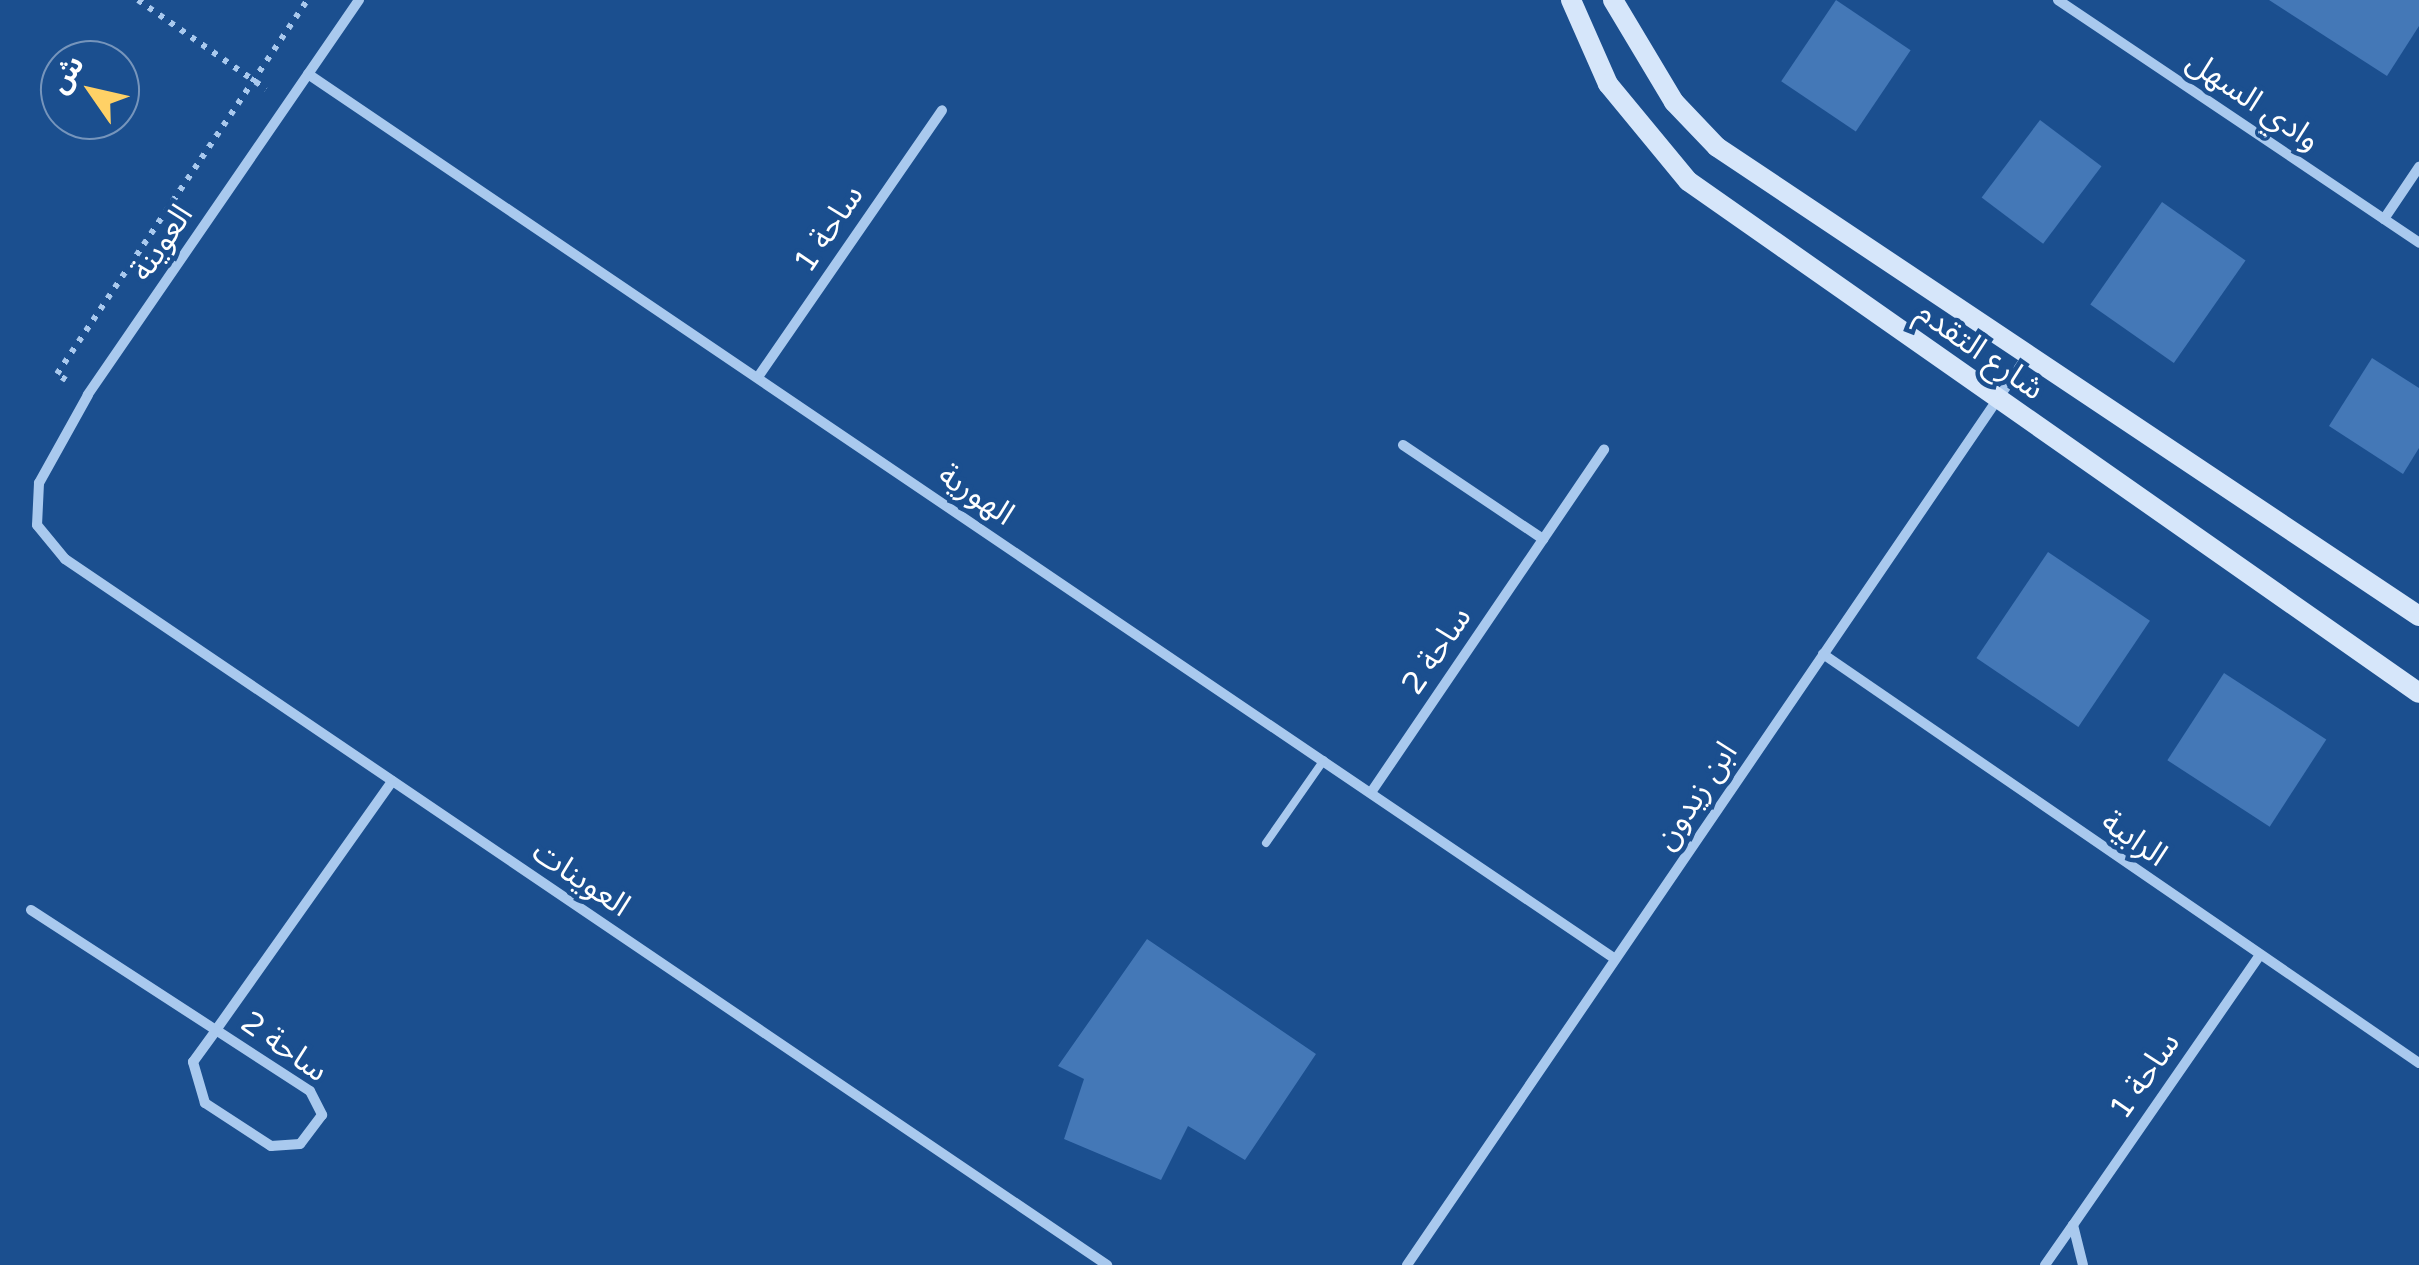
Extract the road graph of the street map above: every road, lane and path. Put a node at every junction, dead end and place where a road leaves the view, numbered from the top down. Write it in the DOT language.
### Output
graph roads {
  1 [pos="138,0"];
  2 [pos="307,0"];
  3 [pos="359,0"];
  4 [pos="1571,0"];
  5 [pos="1613,0"];
  6 [pos="2058,0"];
  7 [pos="308,74"];
  8 [pos="252,80"];
  9 [pos="288,104"];
  10 [pos="942,110"];
  11 [pos="2419,167"];
  12 [pos="2384,219"];
  13 [pos="2419,243"];
  14 [pos="2027,356"];
  15 [pos="758,377"];
  16 [pos="88,395"];
  17 [pos="1996,400"];
  18 [pos="1403,445"];
  19 [pos="1604,450"];
  20 [pos="37,525"];
  21 [pos="1543,539"];
  22 [pos="2419,616"];
  23 [pos="1823,654"];
  24 [pos="2419,693"];
  25 [pos="1324,760"];
  26 [pos="392,781"];
  27 [pos="1372,791"];
  28 [pos="1266,842"];
  29 [pos="31,910"];
  30 [pos="2259,956"];
  31 [pos="1615,959"];
  32 [pos="216,1030"];
  33 [pos="2419,1063"];
  34 [pos="2073,1225"];
  35 [pos="1107,1265"];
  36 [pos="1408,1265"];
  37 [pos="2045,1265"];
  38 [pos="2083,1265"];
  1 -- 8 [label="path"];
  2 -- 8 [label="path"];
  3 -- 7 [label="street, العوينة"];
  4 -- 17 [label="street, شارع التقدم"];
  5 -- 14 [label="street, شارع التقدم"];
  6 -- 12 [label="street, وادي السهل"];
  7 -- 9 [label="street, العوينة"];
  7 -- 15 [label="street, الهورية"];
  8 -- 9 [label="path"];
  8 -- 16 [label="path"];
  9 -- 16 [label="street, العوينة"];
  10 -- 15 [label="street, ساحة 1"];
  11 -- 12 [label="street"];
  12 -- 13 [label="street, وادي السهل"];
  14 -- 17 [label="street, ابن زيدون"];
  14 -- 22 [label="street, شارع التقدم"];
  15 -- 25 [label="street, الهورية"];
  16 -- 20 [label="street, العوينة"];
  17 -- 23 [label="street, ابن زيدون"];
  17 -- 24 [label="street, شارع التقدم"];
  18 -- 21 [label="street"];
  19 -- 21 [label="street, ساحة 2"];
  20 -- 26 [label="street, العوينات"];
  21 -- 27 [label="street, ساحة 2"];
  23 -- 30 [label="street, الرابية"];
  23 -- 31 [label="street, ابن زيدون"];
  25 -- 27 [label="street, الهورية"];
  25 -- 28 [label="lane"];
  26 -- 32 [label="street, ساحة 2"];
  26 -- 35 [label="street, العوينات"];
  27 -- 31 [label="street, الهورية"];
  29 -- 32 [label="street, ساحة 2"];
  30 -- 33 [label="street, الرابية"];
  30 -- 34 [label="street, ساحة 1"];
  31 -- 36 [label="street, ابن زيدون"];
  32 -- 32 [label="street, ساحة 2"];
  34 -- 37 [label="street, ساحة 1"];
  34 -- 38 [label="street"];
}
